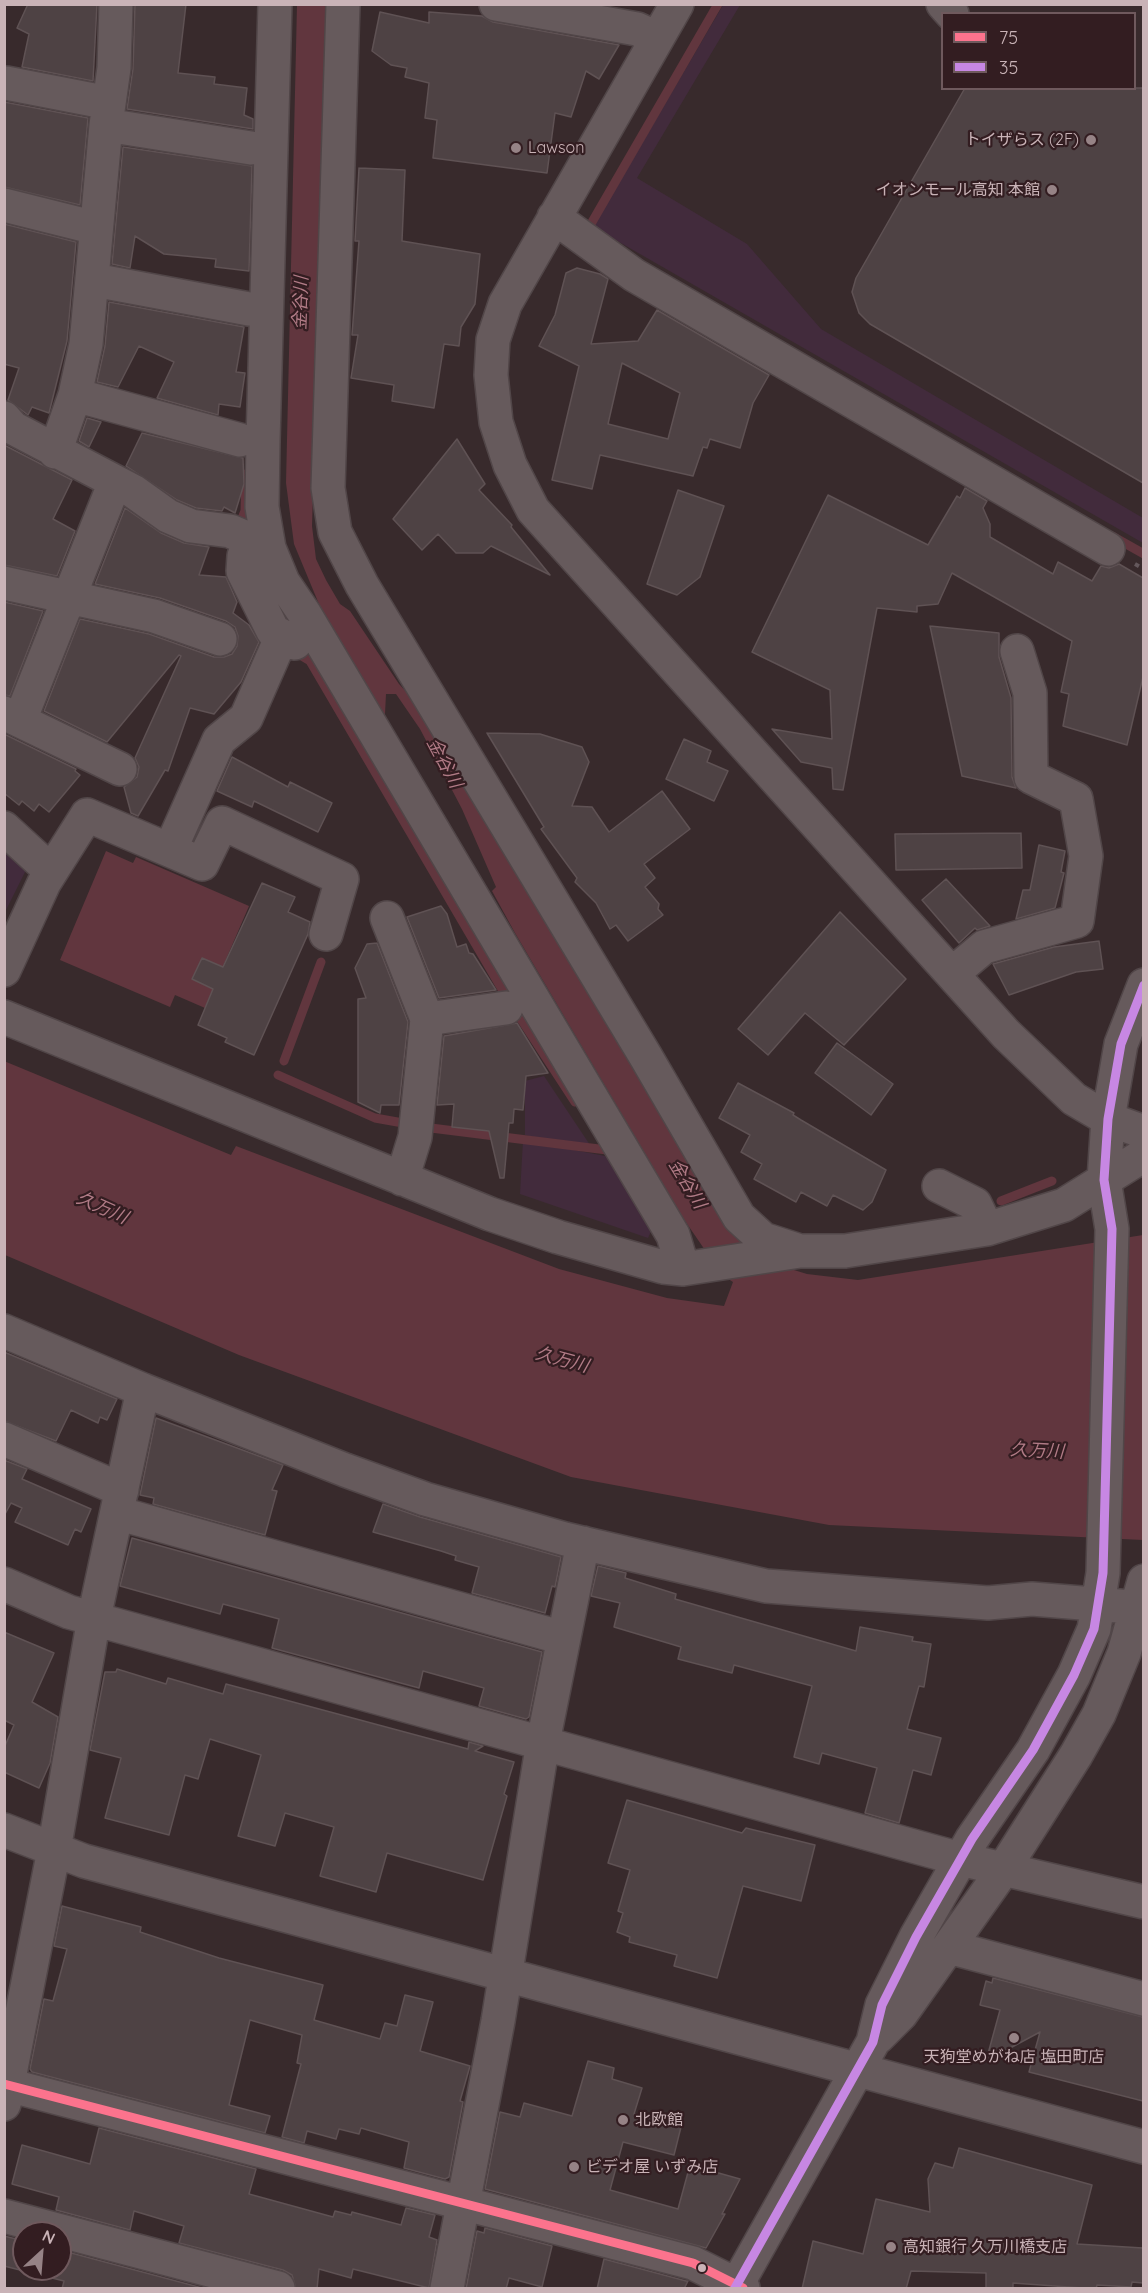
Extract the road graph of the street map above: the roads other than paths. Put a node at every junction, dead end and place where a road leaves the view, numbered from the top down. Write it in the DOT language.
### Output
graph roads {
  1 [pos="116,4"];
  2 [pos="275,4"];
  3 [pos="343,4"];
  4 [pos="496,4"];
  5 [pos="677,4"];
  6 [pos="657,38"];
  7 [pos="6,83"];
  8 [pos="107,114"];
  9 [pos="251,148"];
  10 [pos="4,205"];
  11 [pos="554,217"];
  12 [pos="96,228"];
  13 [pos="94,280"];
  14 [pos="249,309"];
  15 [pos="75,395"];
  16 [pos="4,418"];
  17 [pos="240,440"];
  18 [pos="55,452"];
  19 [pos="115,482"];
  20 [pos="237,534"];
  21 [pos="1108,549"];
  22 [pos="4,583"];
  23 [pos="71,596"];
  24 [pos="304,613"];
  25 [pos="220,639"];
  26 [pos="1017,651"];
  27 [pos="12,716"];
  28 [pos="120,768"];
  29 [pos="4,828"];
  30 [pos="170,850"];
  31 [pos="40,861"];
  32 [pos="387,918"];
  33 [pos="326,934"];
  34 [pos="4,970"];
  35 [pos="952,974"];
  36 [pos="1143,986"];
  37 [pos="506,1008"];
  38 [pos="4,1017"];
  39 [pos="427,1019"];
  40 [pos="1108,1119"];
  41 [pos="1143,1131"];
  42 [pos="1143,1155"];
  43 [pos="402,1179"];
  44 [pos="1104,1180"];
  45 [pos="939,1186"];
  46 [pos="987,1229"];
  47 [pos="785,1253"];
  48 [pos="692,1268"];
  49 [pos="4,1331"];
  50 [pos="143,1390"];
  51 [pos="4,1439"];
  52 [pos="119,1502"];
  53 [pos="583,1543"];
  54 [pos="4,1584"];
  55 [pos="1102,1589"];
  56 [pos="1141,1599"];
  57 [pos="94,1618"];
  58 [pos="563,1638"];
  59 [pos="543,1742"];
  60 [pos="4,1830"];
  61 [pos="54,1850"];
  62 [pos="960,1859"];
  63 [pos="1003,1870"];
  64 [pos="1143,1902"];
  65 [pos="949,1947"];
  66 [pos="505,1973"];
  67 [pos="1143,1998"];
  68 [pos="873,2042"];
  69 [pos="858,2072"];
  70 [pos="6,2091"];
  71 [pos="1143,2147"];
  72 [pos="462,2205"];
  73 [pos="4,2216"];
  74 [pos="738,2288"];
  75 [pos="278,2289"];
  76 [pos="447,2289"];
  1 -- 8 [label="street"];
  2 -- 24 [label="street"];
  3 -- 47 [label="street"];
  4 -- 6 [label="street"];
  5 -- 6 [label="street"];
  6 -- 11 [label="street"];
  7 -- 8 [label="street"];
  8 -- 9 [label="street"];
  8 -- 12 [label="street"];
  10 -- 12 [label="street"];
  11 -- 21 [label="street"];
  11 -- 35 [label="street"];
  12 -- 13 [label="street"];
  13 -- 14 [label="street"];
  13 -- 15 [label="street"];
  15 -- 17 [label="street"];
  15 -- 18 [label="street"];
  16 -- 18 [label="street"];
  18 -- 19 [label="street"];
  19 -- 20 [label="street"];
  19 -- 23 [label="street"];
  20 -- 24 [label="street"];
  20 -- 30 [label="street"];
  22 -- 23 [label="street"];
  23 -- 25 [label="street"];
  23 -- 27 [label="street"];
  24 -- 48 [label="street"];
  26 -- 35 [label="street"];
  27 -- 28 [label="street"];
  29 -- 31 [label="street"];
  30 -- 33 [label="street"];
  30 -- 34 [label="street"];
  32 -- 39 [label="street"];
  35 -- 40 [label="street"];
  36 -- 40 [label="street"];
  37 -- 39 [label="street"];
  38 -- 43 [label="street"];
  39 -- 43 [label="street"];
  40 -- 41 [label="street"];
  40 -- 44 [label="street"];
  42 -- 44 [label="street"];
  43 -- 48 [label="street"];
  44 -- 46 [label="street"];
  44 -- 55 [label="street"];
  45 -- 46 [label="street"];
  46 -- 47 [label="street"];
  47 -- 48 [label="street"];
  49 -- 50 [label="street"];
  50 -- 52 [label="street"];
  50 -- 53 [label="street"];
  51 -- 52 [label="street"];
  52 -- 57 [label="street"];
  52 -- 58 [label="street"];
  53 -- 55 [label="street"];
  53 -- 58 [label="street"];
  54 -- 57 [label="street"];
  55 -- 56 [label="street"];
  55 -- 62 [label="street"];
  56 -- 63 [label="street"];
  57 -- 59 [label="street"];
  57 -- 61 [label="street"];
  58 -- 59 [label="street"];
  59 -- 62 [label="street"];
  59 -- 66 [label="street"];
  60 -- 61 [label="street"];
  61 -- 66 [label="street"];
  61 -- 70 [label="street"];
  62 -- 63 [label="street"];
  62 -- 68 [label="street"];
  63 -- 64 [label="street"];
  63 -- 65 [label="street"];
  65 -- 67 [label="street"];
  65 -- 68 [label="street"];
  66 -- 69 [label="street"];
  66 -- 72 [label="street"];
  68 -- 69 [label="street"];
  69 -- 71 [label="street"];
  69 -- 74 [label="street"];
  70 -- 72 [label="street"];
  72 -- 74 [label="street"];
  72 -- 76 [label="street"];
  73 -- 75 [label="street"];
}
